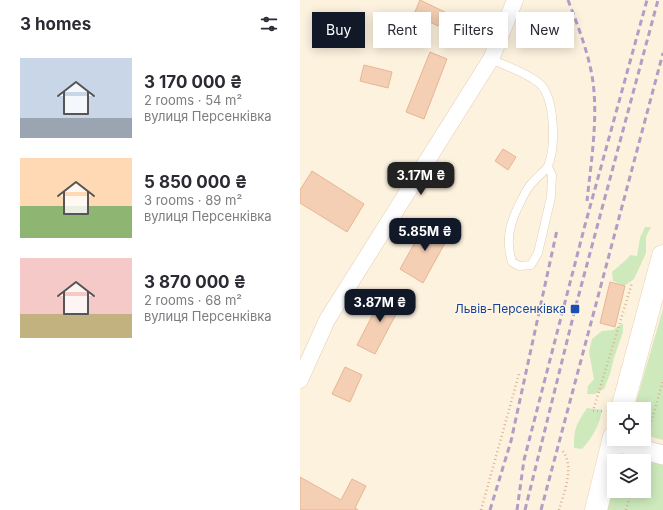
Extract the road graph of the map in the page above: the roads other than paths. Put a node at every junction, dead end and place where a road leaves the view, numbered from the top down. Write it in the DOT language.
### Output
graph roads {
  1 [pos="515,0"];
  2 [pos="491,59"];
  3 [pos="548,167"];
  4 [pos="663,256"];
  5 [pos="300,380"];
  6 [pos="615,402"];
  7 [pos="612,446"];
  8 [pos="634,446"];
  9 [pos="663,455"];
  10 [pos="596,510"];
  1 -- 2 [label="street"];
  2 -- 3 [label="lane"];
  2 -- 5 [label="street"];
  3 -- 3 [label="lane"];
  4 -- 6 [label="main road"];
  7 -- 10 [label="main road"];
  8 -- 9 [label="street"];
}
